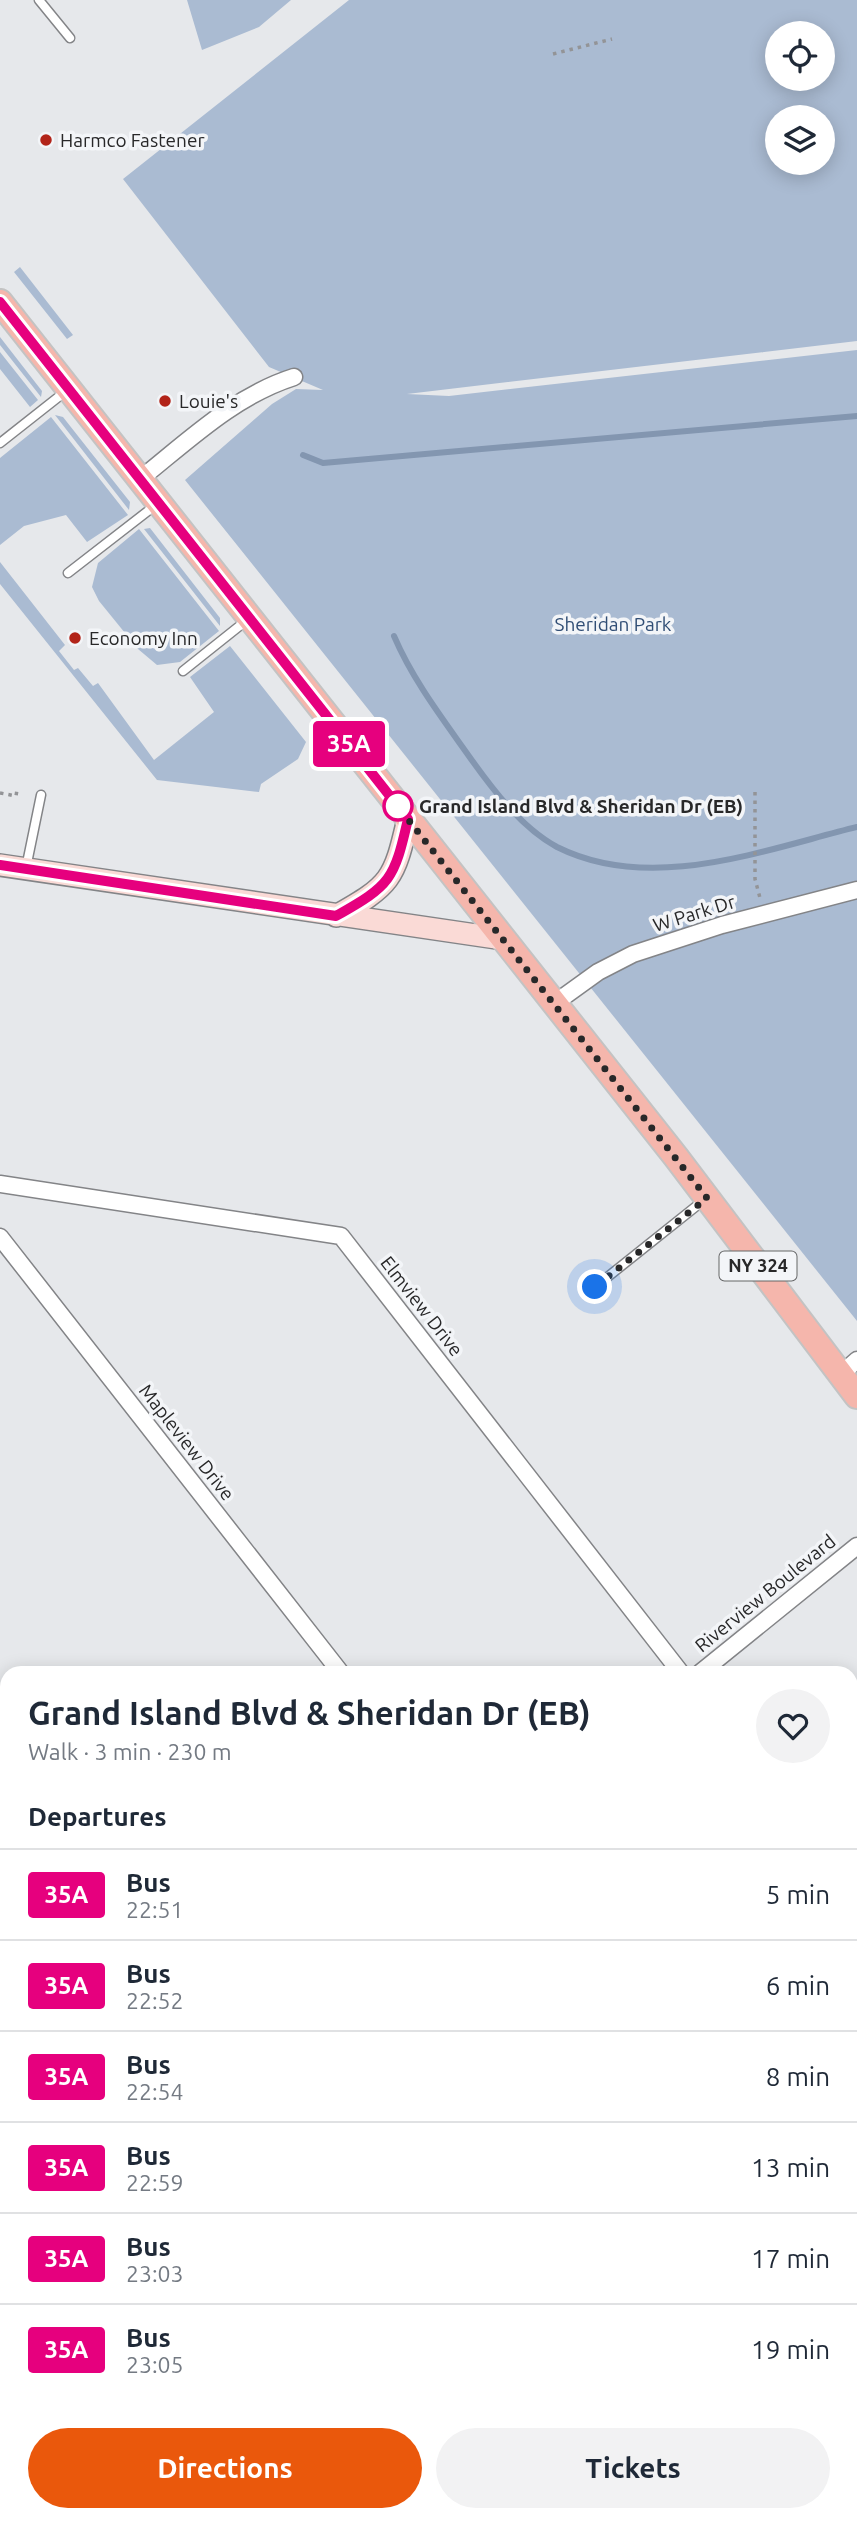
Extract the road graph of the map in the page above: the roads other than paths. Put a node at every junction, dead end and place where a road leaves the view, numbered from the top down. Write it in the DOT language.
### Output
graph roads {
  1 [pos="39,0"];
  2 [pos="70,38"];
  3 [pos="0,302"];
  4 [pos="294,377"];
  5 [pos="68,389"];
  6 [pos="0,443"];
  7 [pos="139,480"];
  8 [pos="158,503"];
  9 [pos="68,573"];
  10 [pos="249,618"];
  11 [pos="183,671"];
  12 [pos="41,795"];
  13 [pos="408,819"];
  14 [pos="0,865"];
  15 [pos="26,869"];
  16 [pos="857,890"];
  17 [pos="336,916"];
  18 [pos="503,939"];
  19 [pos="555,1003"];
  20 [pos="0,1184"];
  21 [pos="707,1198"];
  22 [pos="0,1237"];
  23 [pos="595,1287"];
  24 [pos="849,1367"];
  25 [pos="857,1396"];
  26 [pos="857,1546"];
  27 [pos="336,1666"];
  28 [pos="676,1666"];
  29 [pos="709,1666"];
  1 -- 2 [label="lane"];
  3 -- 5 [label="main road, NY 324"];
  4 -- 7 [label="street"];
  5 -- 6 [label="lane"];
  5 -- 7 [label="main road, NY 324"];
  7 -- 8 [label="main road, NY 324"];
  8 -- 9 [label="lane"];
  8 -- 10 [label="main road, NY 324"];
  10 -- 11 [label="lane"];
  10 -- 13 [label="main road, NY 324"];
  12 -- 15 [label="lane"];
  13 -- 17 [label="main road"];
  13 -- 18 [label="main road, NY 324"];
  14 -- 15 [label="main road"];
  15 -- 17 [label="main road"];
  16 -- 19 [label="street, W Park Dr"];
  17 -- 18 [label="main road"];
  18 -- 19 [label="main road, NY 324"];
  19 -- 21 [label="main road, NY 324"];
  20 -- 28 [label="street, Elmview Drive"];
  21 -- 23 [label="lane"];
  21 -- 24 [label="main road, NY 324"];
  22 -- 27 [label="street, Mapleview Drive"];
  24 -- 25 [label="main road, NY 324"];
  26 -- 29 [label="street, Riverview Boulevard"];
}
